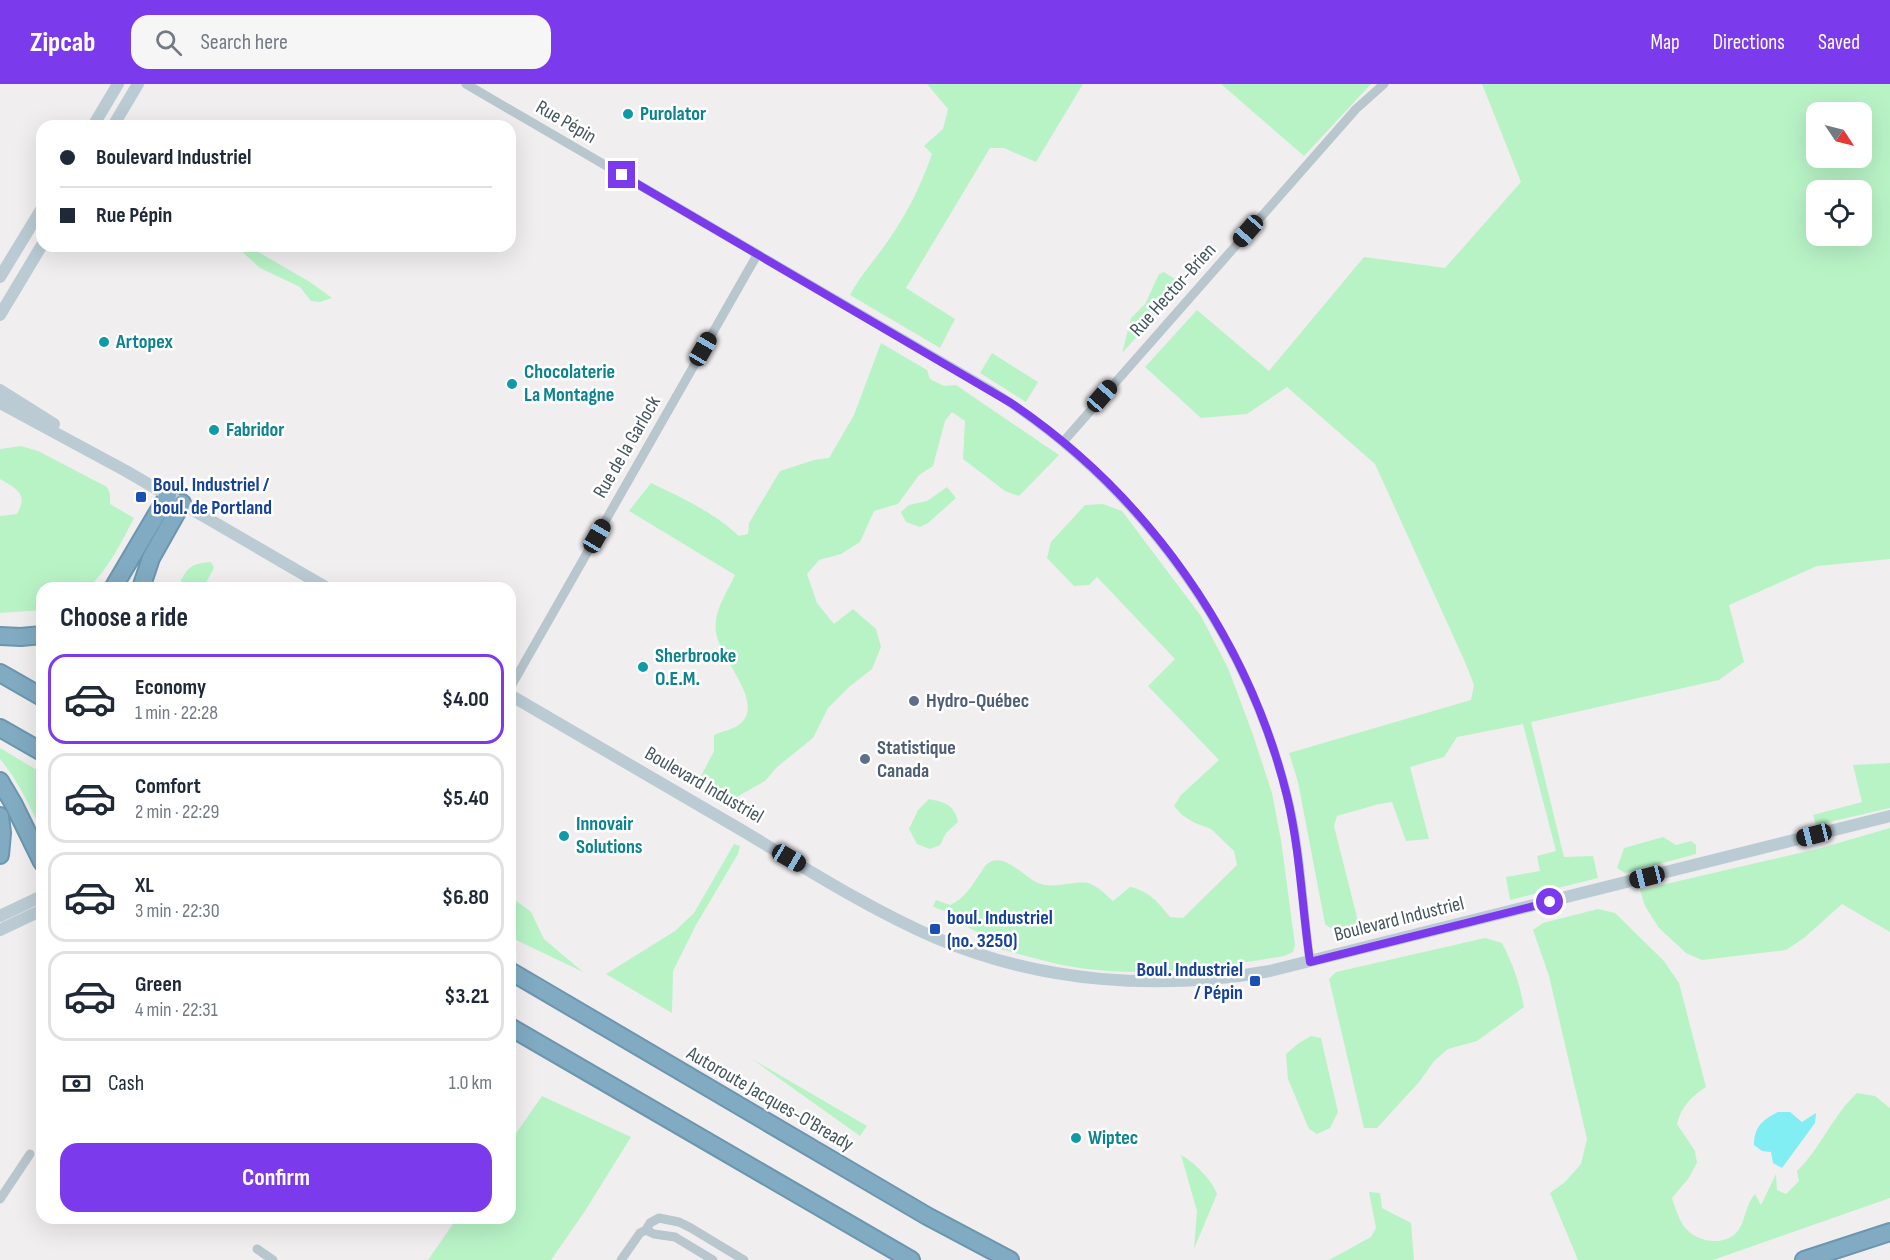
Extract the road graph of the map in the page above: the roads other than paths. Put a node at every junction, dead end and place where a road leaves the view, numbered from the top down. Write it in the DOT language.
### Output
graph roads {
  1 [pos="118,84"];
  2 [pos="138,84"];
  3 [pos="466,84"];
  4 [pos="1384,84"];
  5 [pos="97,120"];
  6 [pos="117,120"];
  7 [pos="36,218"];
  8 [pos="38,252"];
  9 [pos="757,255"];
  10 [pos="0,277"];
  11 [pos="0,315"];
  12 [pos="0,390"];
  13 [pos="0,403"];
  14 [pos="18,413"];
  15 [pos="0,414"];
  16 [pos="1063,442"];
  17 [pos="126,471"];
  18 [pos="175,499"];
  19 [pos="117,582"];
  20 [pos="143,582"];
  21 [pos="317,582"];
  22 [pos="0,636"];
  23 [pos="36,636"];
  24 [pos="0,673"];
  25 [pos="516,677"];
  26 [pos="36,694"];
  27 [pos="516,698"];
  28 [pos="0,728"];
  29 [pos="36,749"];
  30 [pos="0,781"];
  31 [pos="0,816"];
  32 [pos="1890,816"];
  33 [pos="36,850"];
  34 [pos="0,855"];
  35 [pos="36,899"];
  36 [pos="36,913"];
  37 [pos="0,916"];
  38 [pos="0,930"];
  39 [pos="1310,962"];
  40 [pos="516,975"];
  41 [pos="516,1030"];
  42 [pos="30,1154"];
  43 [pos="0,1199"];
  44 [pos="646,1230"];
  45 [pos="1890,1232"];
  46 [pos="257,1249"];
  47 [pos="273,1260"];
  48 [pos="621,1260"];
  49 [pos="713,1260"];
  50 [pos="744,1260"];
  51 [pos="910,1260"];
  52 [pos="1010,1260"];
  53 [pos="1804,1260"];
  1 -- 5 [label="street"];
  2 -- 6 [label="street"];
  3 -- 9 [label="street, Rue Pépin"];
  4 -- 16 [label="street, Rue Hector-Brien"];
  7 -- 10 [label="street"];
  8 -- 11 [label="street"];
  9 -- 16 [label="street, Rue Pépin"];
  9 -- 25 [label="street, Rue de la Garlock"];
  12 -- 17 [label="street"];
  13 -- 14 [label="street"];
  14 -- 15 [label="street"];
  14 -- 17 [label="street"];
  16 -- 39 [label="street, Rue Pépin"];
  17 -- 18 [label="street"];
  18 -- 19 [label="highway"];
  18 -- 20 [label="highway"];
  18 -- 21 [label="street"];
  22 -- 23 [label="highway"];
  24 -- 26 [label="highway"];
  27 -- 39 [label="street, Boulevard Industriel"];
  28 -- 29 [label="highway"];
  30 -- 33 [label="highway"];
  31 -- 34 [label="highway"];
  32 -- 39 [label="street, Boulevard Industriel"];
  35 -- 37 [label="street"];
  36 -- 38 [label="street"];
  40 -- 52 [label="highway, Autoroute Jacques-O'Bready"];
  41 -- 51 [label="highway"];
  42 -- 43 [label="street"];
  44 -- 48 [label="street"];
  44 -- 49 [label="street"];
  44 -- 50 [label="street"];
  45 -- 53 [label="highway"];
  46 -- 47 [label="street"];
}
